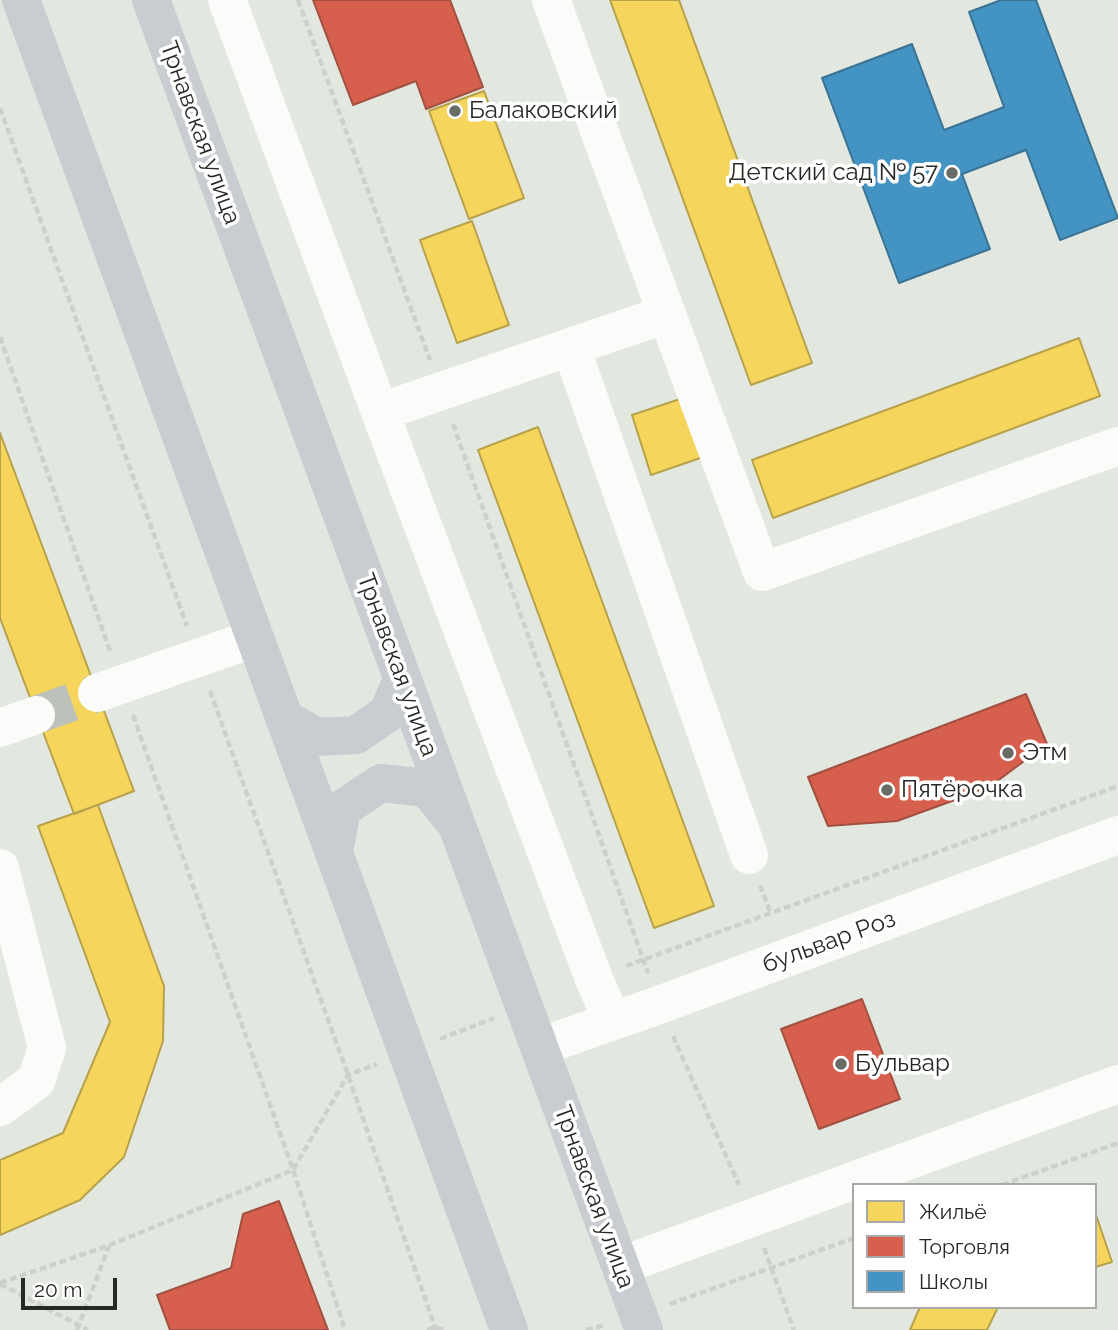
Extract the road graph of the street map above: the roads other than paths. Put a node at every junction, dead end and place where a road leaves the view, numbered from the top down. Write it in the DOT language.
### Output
graph roads {
  1 [pos="21,0"];
  2 [pos="151,0"];
  3 [pos="226,0"];
  4 [pos="551,0"];
  5 [pos="667,314"];
  6 [pos="571,347"];
  7 [pos="380,412"];
  8 [pos="1118,446"];
  9 [pos="255,638"];
  10 [pos="402,679"];
  11 [pos="110,689"];
  12 [pos="36,715"];
  13 [pos="284,718"];
  14 [pos="0,728"];
  15 [pos="0,743"];
  16 [pos="456,823"];
  17 [pos="1118,835"];
  18 [pos="334,852"];
  19 [pos="749,855"];
  20 [pos="0,868"];
  21 [pos="5,910"];
  22 [pos="612,1021"];
  23 [pos="539,1047"];
  24 [pos="1118,1084"];
  25 [pos="0,1107"];
  26 [pos="620,1266"];
  27 [pos="641,1323"];
  28 [pos="509,1330"];
  1 -- 9 [label="main road"];
  2 -- 10 [label="main road, Трнавская улица"];
  3 -- 7 [label="street"];
  4 -- 5 [label="street"];
  5 -- 6 [label="street"];
  5 -- 8 [label="street"];
  6 -- 7 [label="street"];
  6 -- 19 [label="street"];
  7 -- 22 [label="street"];
  9 -- 11 [label="street"];
  9 -- 13 [label="main road"];
  10 -- 13 [label="main road"];
  10 -- 16 [label="main road, Трнавская улица"];
  12 -- 14 [label="street"];
  13 -- 18 [label="main road"];
  14 -- 15 [label="street"];
  16 -- 18 [label="main road"];
  16 -- 23 [label="main road, Трнавская улица"];
  17 -- 22 [label="street, бульвар Роз"];
  18 -- 28 [label="main road"];
  20 -- 21 [label="street"];
  21 -- 25 [label="street"];
  22 -- 23 [label="street, бульвар Роз"];
  23 -- 26 [label="main road, Трнавская улица"];
  24 -- 26 [label="street"];
  26 -- 27 [label="main road, Трнавская улица"];
}
